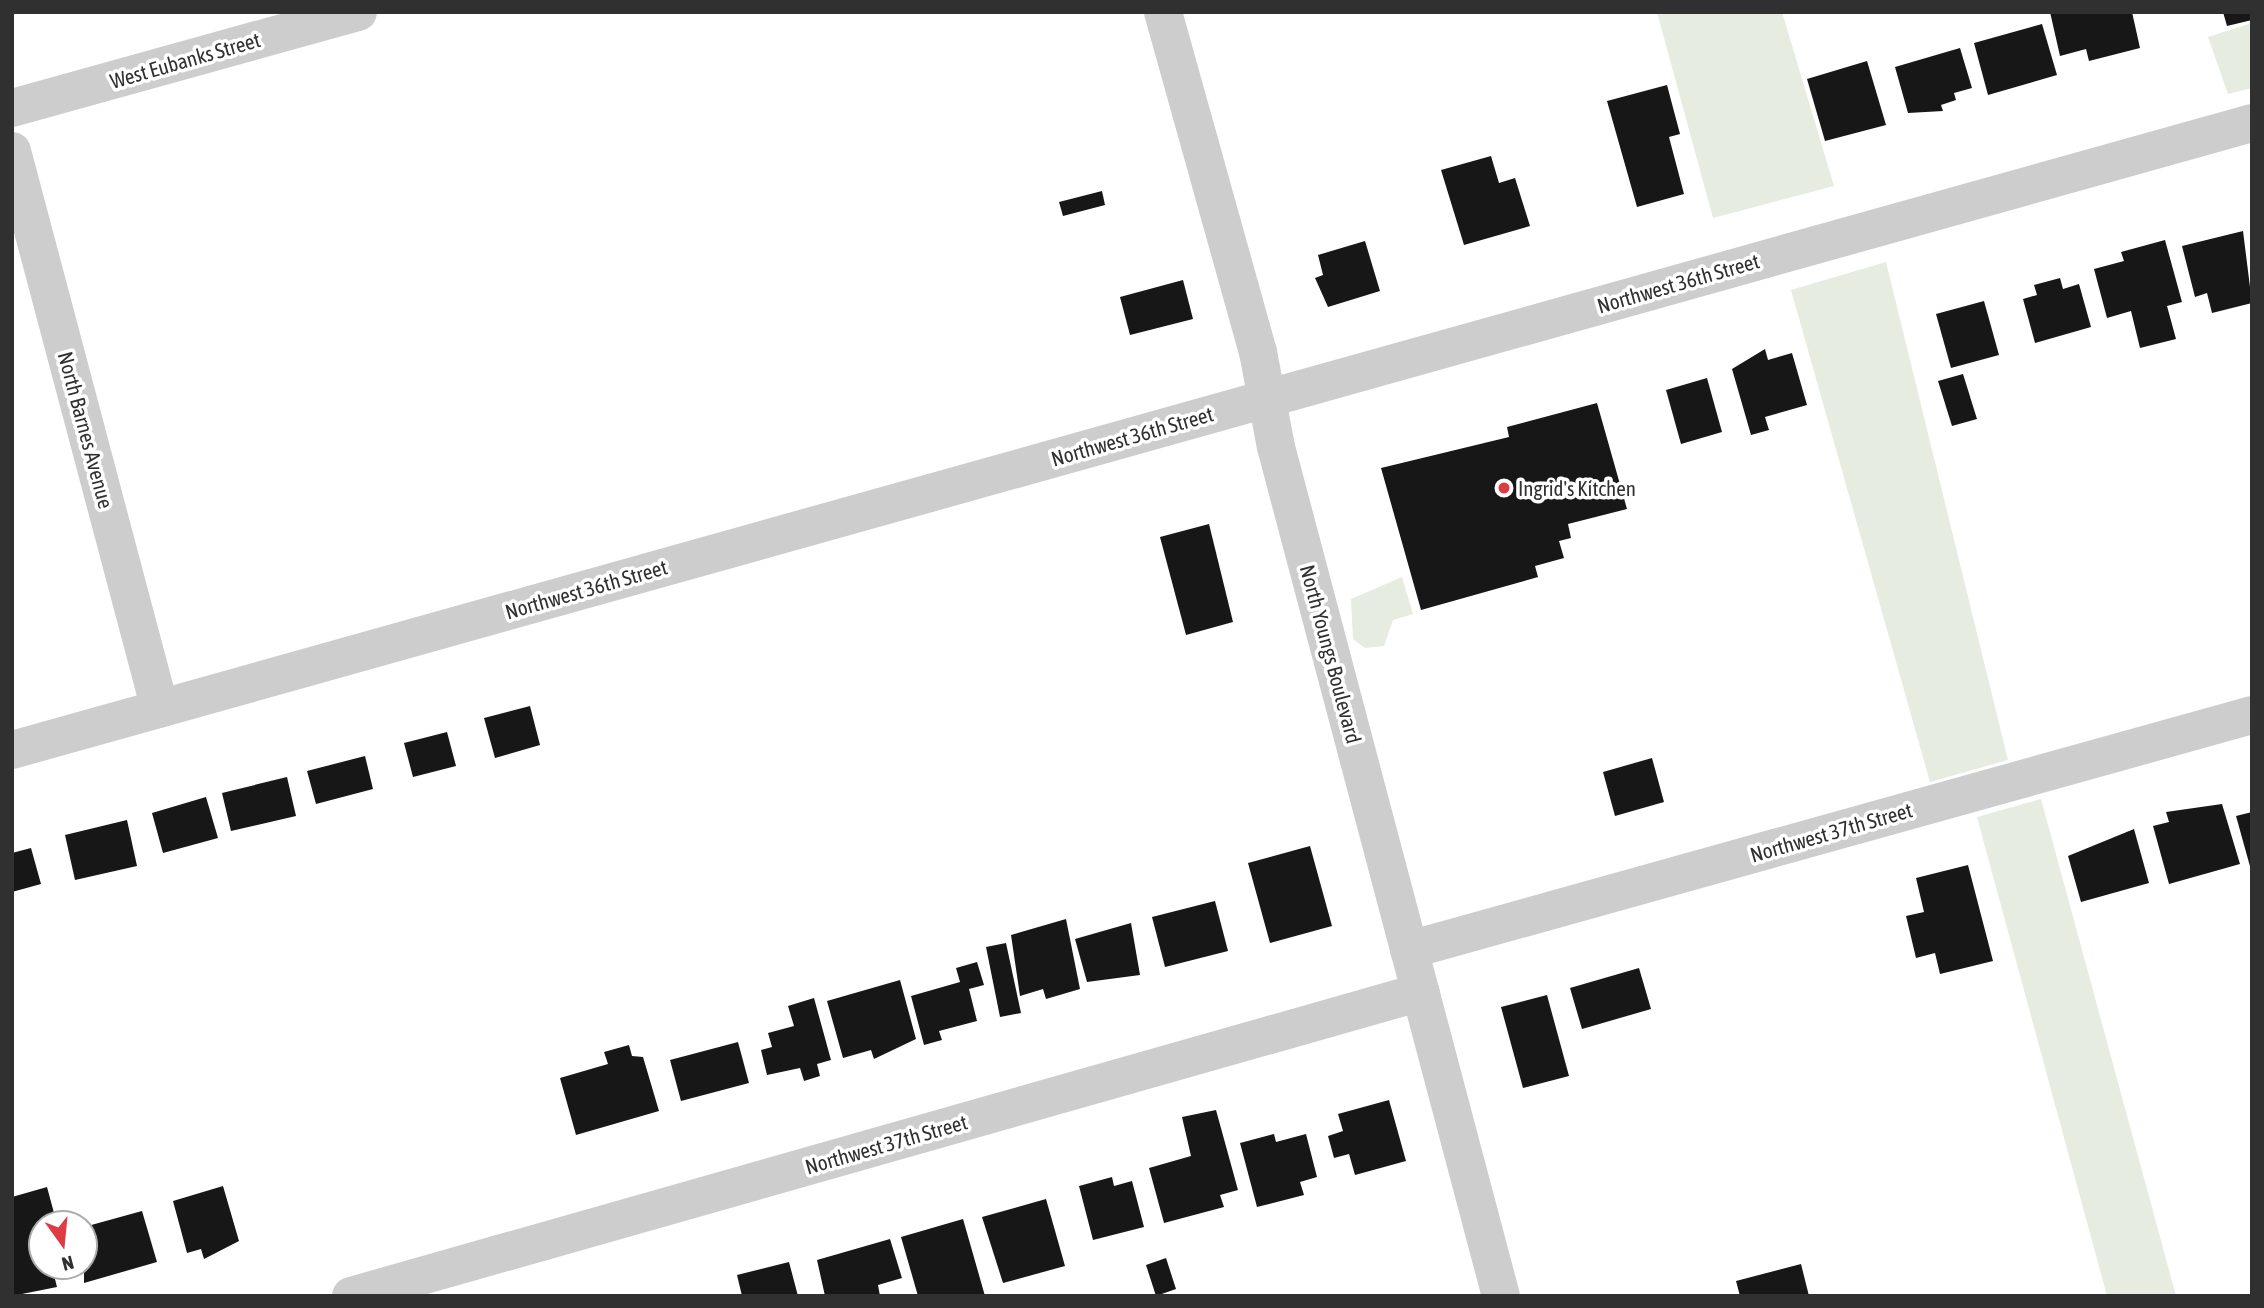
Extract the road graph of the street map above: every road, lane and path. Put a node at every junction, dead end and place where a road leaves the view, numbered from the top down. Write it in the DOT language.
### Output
graph roads {
  1 [pos="358,12"];
  2 [pos="1163,12"];
  3 [pos="12,108"];
  4 [pos="2252,123"];
  5 [pos="12,151"];
  6 [pos="1267,398"];
  7 [pos="160,709"];
  8 [pos="2252,715"];
  9 [pos="12,750"];
  10 [pos="1409,950"];
  11 [pos="1421,992"];
  12 [pos="351,1296"];
  13 [pos="1501,1296"];
  1 -- 3 [label="street, West Eubanks Street"];
  2 -- 6 [label="street, North Youngs Boulevard"];
  4 -- 6 [label="street, Northwest 36th Street"];
  5 -- 7 [label="street, North Barnes Avenue"];
  6 -- 7 [label="street, Northwest 36th Street"];
  6 -- 10 [label="street, North Youngs Boulevard"];
  7 -- 9 [label="street, Northwest 36th Street"];
  8 -- 10 [label="street, Northwest 37th Street"];
  10 -- 11 [label="street, North Youngs Boulevard"];
  11 -- 12 [label="street, Northwest 37th Street"];
  11 -- 13 [label="street, North Youngs Boulevard"];
}
